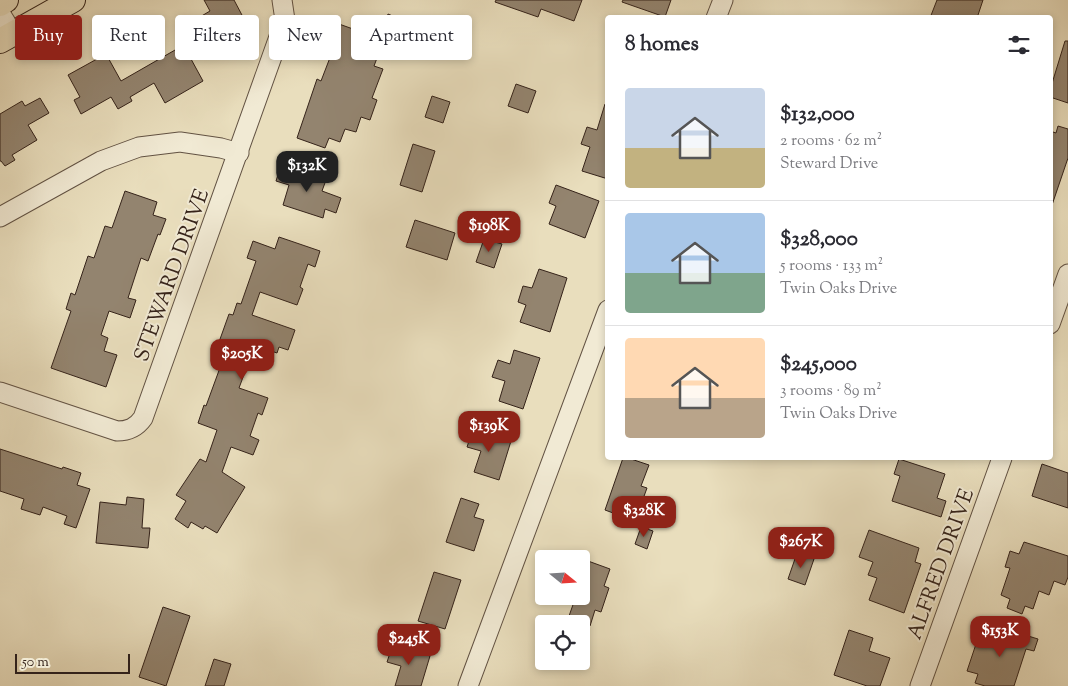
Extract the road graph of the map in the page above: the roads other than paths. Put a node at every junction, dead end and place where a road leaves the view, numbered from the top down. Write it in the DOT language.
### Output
graph roads {
  1 [pos="6,0"];
  2 [pos="73,0"];
  3 [pos="282,0"];
  4 [pos="723,0"];
  5 [pos="0,4"];
  6 [pos="0,13"];
  7 [pos="717,15"];
  8 [pos="6,38"];
  9 [pos="239,153"];
  10 [pos="0,216"];
  11 [pos="1068,274"];
  12 [pos="1053,316"];
  13 [pos="605,318"];
  14 [pos="0,392"];
  15 [pos="1001,460"];
  16 [pos="468,686"];
  17 [pos="920,686"];
  1 -- 5 [label="main road"];
  2 -- 8 [label="main road"];
  3 -- 9 [label="street, STEWARD DRIVE"];
  4 -- 7 [label="street"];
  6 -- 8 [label="street"];
  9 -- 10 [label="street"];
  9 -- 14 [label="street, STEWARD DRIVE"];
  11 -- 12 [label="street"];
  13 -- 16 [label="street"];
  15 -- 17 [label="street, ALFRED DRIVE"];
}
